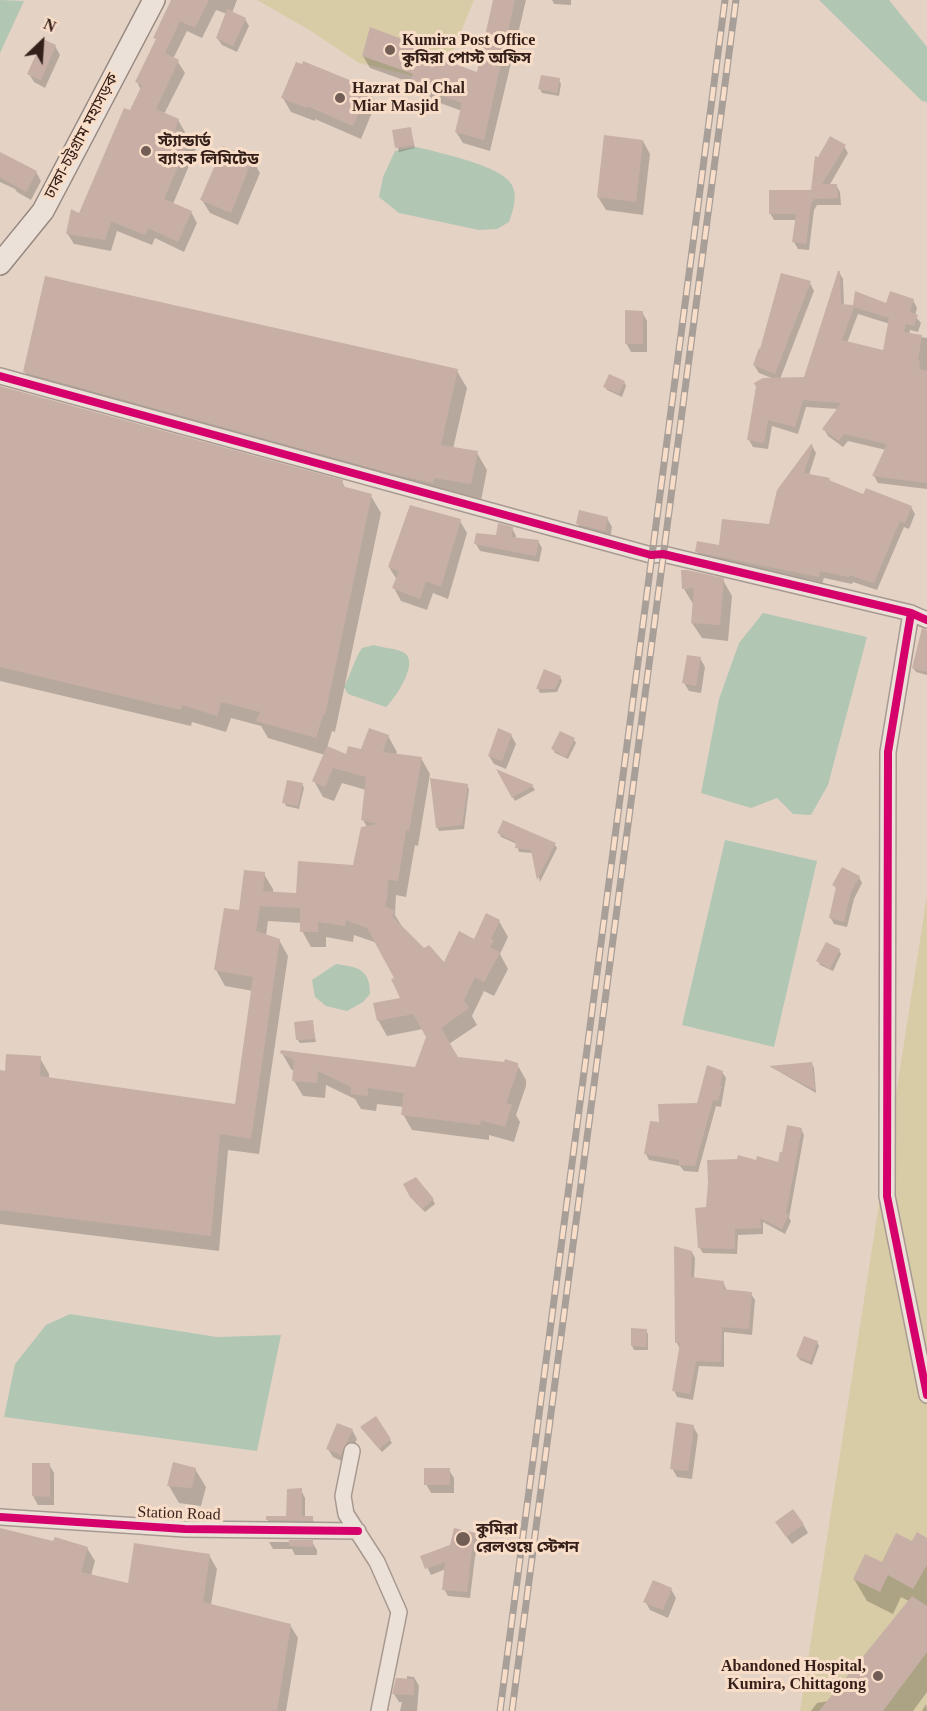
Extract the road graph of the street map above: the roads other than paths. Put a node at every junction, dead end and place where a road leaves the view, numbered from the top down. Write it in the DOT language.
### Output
graph roads {
  1 [pos="154,0"];
  2 [pos="0,264"];
  3 [pos="0,376"];
  4 [pos="911,613"];
  5 [pos="927,620"];
  6 [pos="927,1395"];
  7 [pos="352,1451"];
  8 [pos="0,1517"];
  9 [pos="358,1532"];
  10 [pos="380,1711"];
  1 -- 2 [label="street, ঢাকা-চট্টগ্রাম মহাসড়ক"];
  3 -- 4 [label="street"];
  4 -- 5 [label="street"];
  4 -- 6 [label="street"];
  7 -- 9 [label="street"];
  8 -- 9 [label="street, Station Road"];
  9 -- 10 [label="street"];
}
